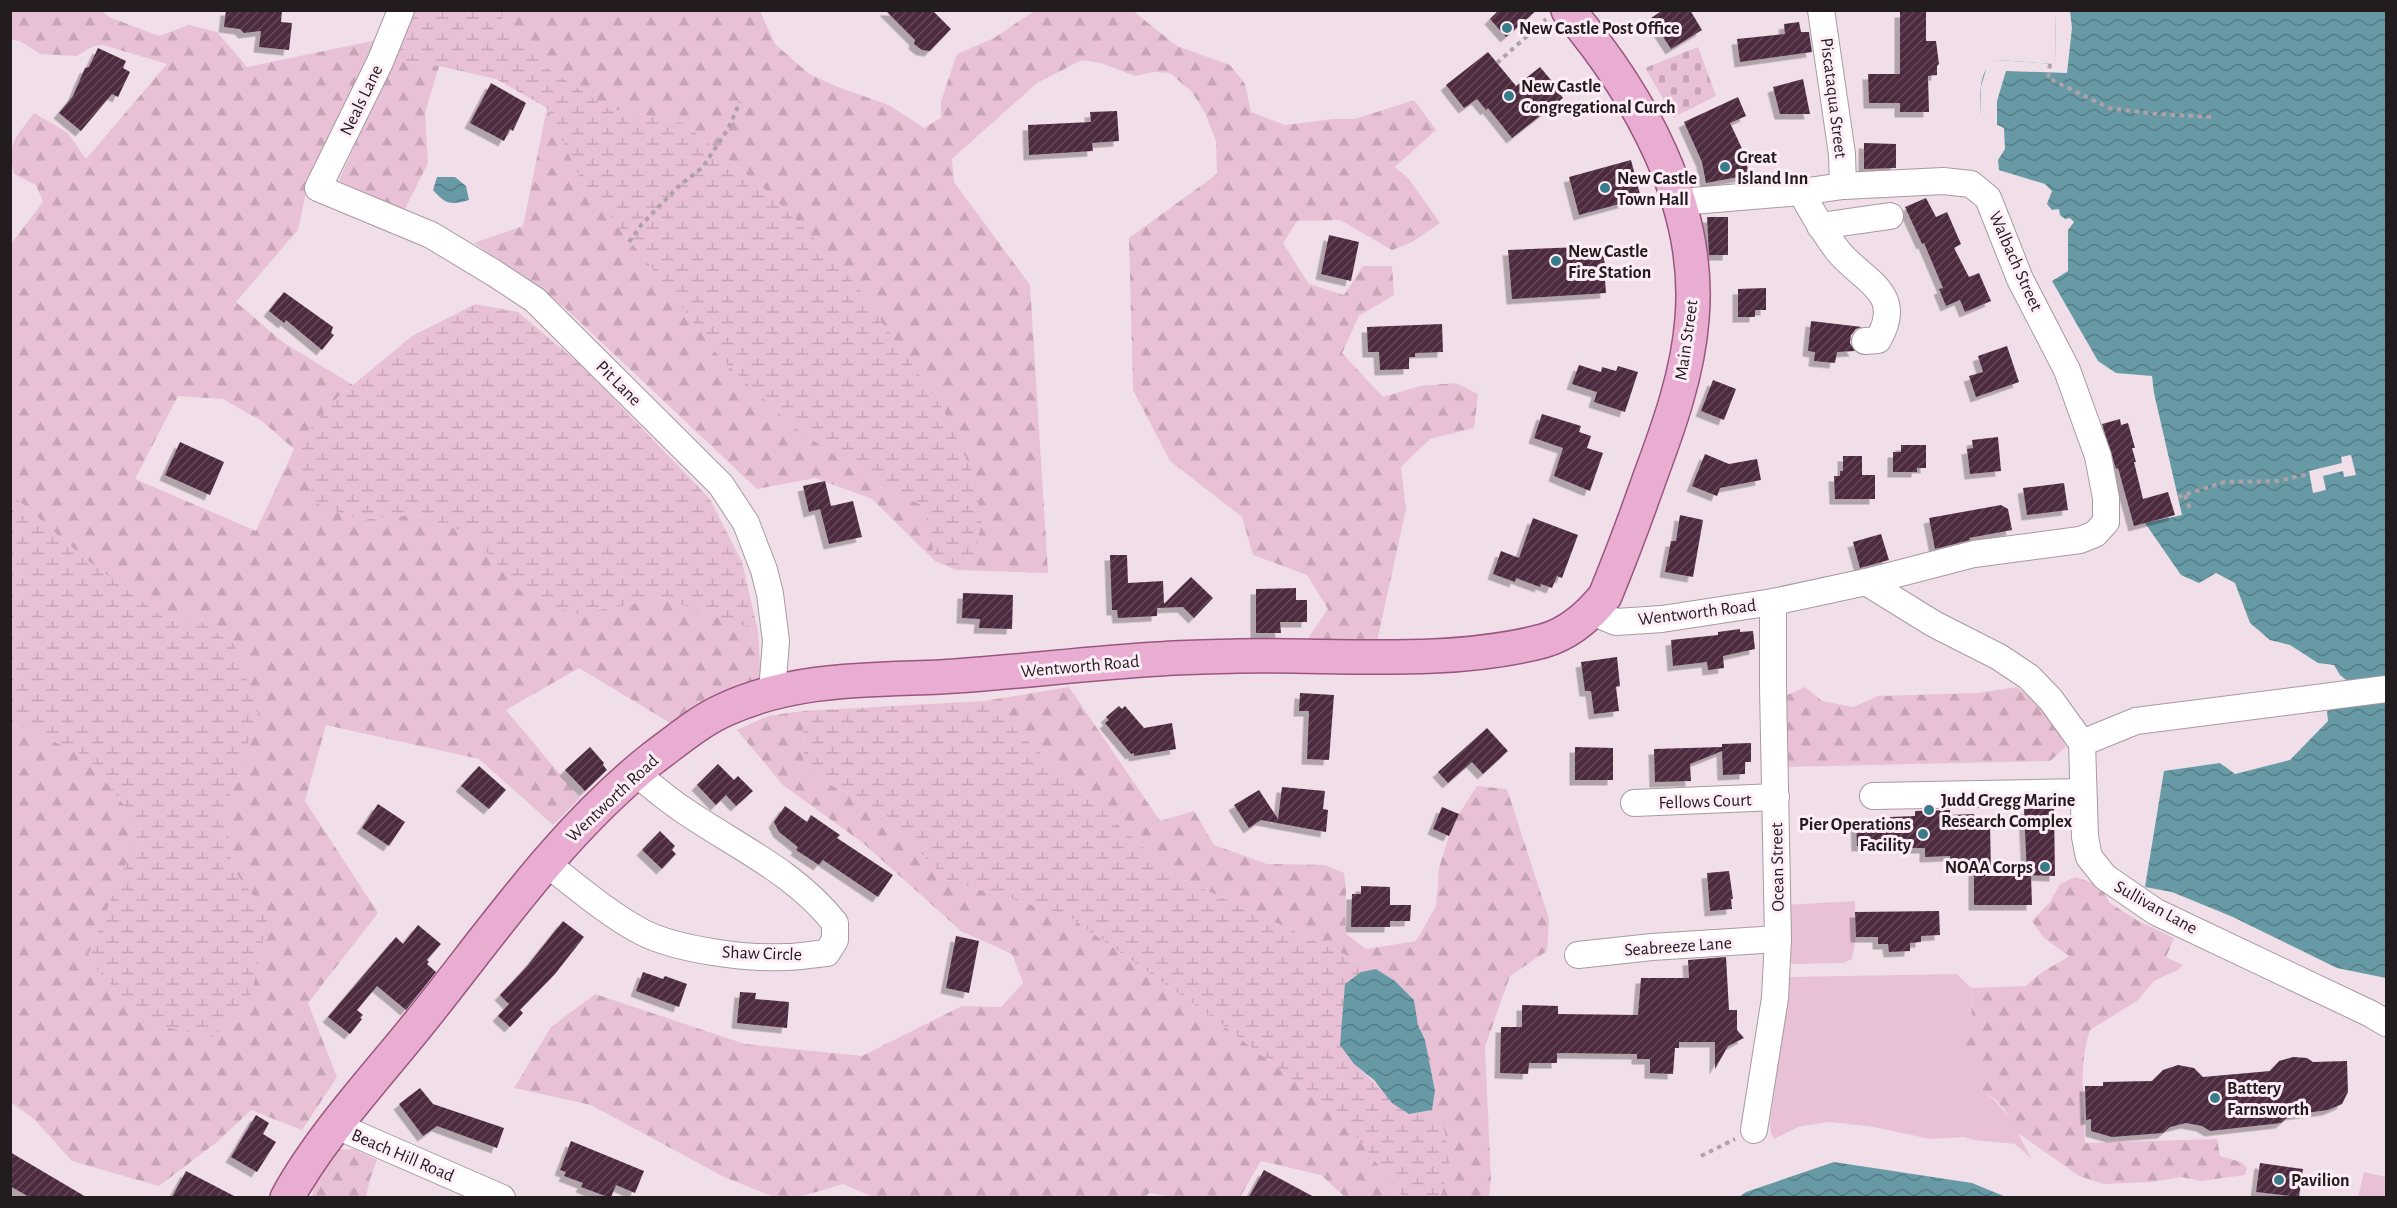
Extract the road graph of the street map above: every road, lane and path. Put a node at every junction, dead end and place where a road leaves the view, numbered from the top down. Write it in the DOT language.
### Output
graph roads {
  1 [pos="400,10"];
  2 [pos="1821,10"];
  3 [pos="1558,14"];
  4 [pos="1497,63"];
  5 [pos="2050,64"];
  6 [pos="740,102"];
  7 [pos="2213,117"];
  8 [pos="1843,186"];
  9 [pos="318,188"];
  10 [pos="1801,192"];
  11 [pos="1680,202"];
  12 [pos="1890,216"];
  13 [pos="1820,226"];
  14 [pos="629,242"];
  15 [pos="1865,341"];
  16 [pos="2309,474"];
  17 [pos="2185,495"];
  18 [pos="2178,497"];
  19 [pos="2190,509"];
  20 [pos="2080,540"];
  21 [pos="1866,582"];
  22 [pos="1773,602"];
  23 [pos="1592,612"];
  24 [pos="2386,689"];
  25 [pos="772,692"];
  26 [pos="2082,743"];
  27 [pos="635,772"];
  28 [pos="2082,792"];
  29 [pos="1873,796"];
  30 [pos="1776,798"];
  31 [pos="1635,803"];
  32 [pos="546,863"];
  33 [pos="1778,939"];
  34 [pos="1578,955"];
  35 [pos="2386,1023"];
  36 [pos="337,1126"];
  37 [pos="1754,1130"];
  38 [pos="1701,1156"];
  39 [pos="287,1197"];
  40 [pos="502,1197"];
  1 -- 9 [label="street, Neals Lane"];
  2 -- 8 [label="street, Piscataqua Street"];
  3 -- 4 [label="path"];
  3 -- 11 [label="main road, Main Street"];
  5 -- 7 [label="path"];
  6 -- 14 [label="path"];
  8 -- 10 [label="street, Walbach Street"];
  8 -- 20 [label="street, Walbach Street"];
  9 -- 25 [label="street, Pit Lane"];
  10 -- 11 [label="street, Walbach Street"];
  10 -- 13 [label="street"];
  11 -- 23 [label="main road, Main Street"];
  12 -- 13 [label="street"];
  13 -- 15 [label="street"];
  16 -- 17 [label="path"];
  17 -- 18 [label="path"];
  17 -- 19 [label="path"];
  20 -- 21 [label="street, Wentworth Road"];
  21 -- 22 [label="street, Wentworth Road"];
  21 -- 26 [label="street"];
  22 -- 23 [label="street, Wentworth Road"];
  22 -- 30 [label="street, Ocean Street"];
  23 -- 25 [label="main road, Wentworth Road"];
  24 -- 26 [label="street"];
  25 -- 27 [label="main road, Wentworth Road"];
  26 -- 28 [label="street, Sullivan Lane"];
  27 -- 32 [label="main road, Wentworth Road"];
  27 -- 32 [label="street, Shaw Circle"];
  28 -- 29 [label="street"];
  28 -- 35 [label="street, Sullivan Lane"];
  30 -- 31 [label="street, Fellows Court"];
  30 -- 33 [label="street, Ocean Street"];
  32 -- 36 [label="main road, Wentworth Road"];
  33 -- 34 [label="street, Seabreeze Lane"];
  33 -- 37 [label="street, Ocean Street"];
  36 -- 39 [label="main road, Wentworth Road"];
  36 -- 40 [label="street, Beach Hill Road"];
  37 -- 38 [label="path"];
}
